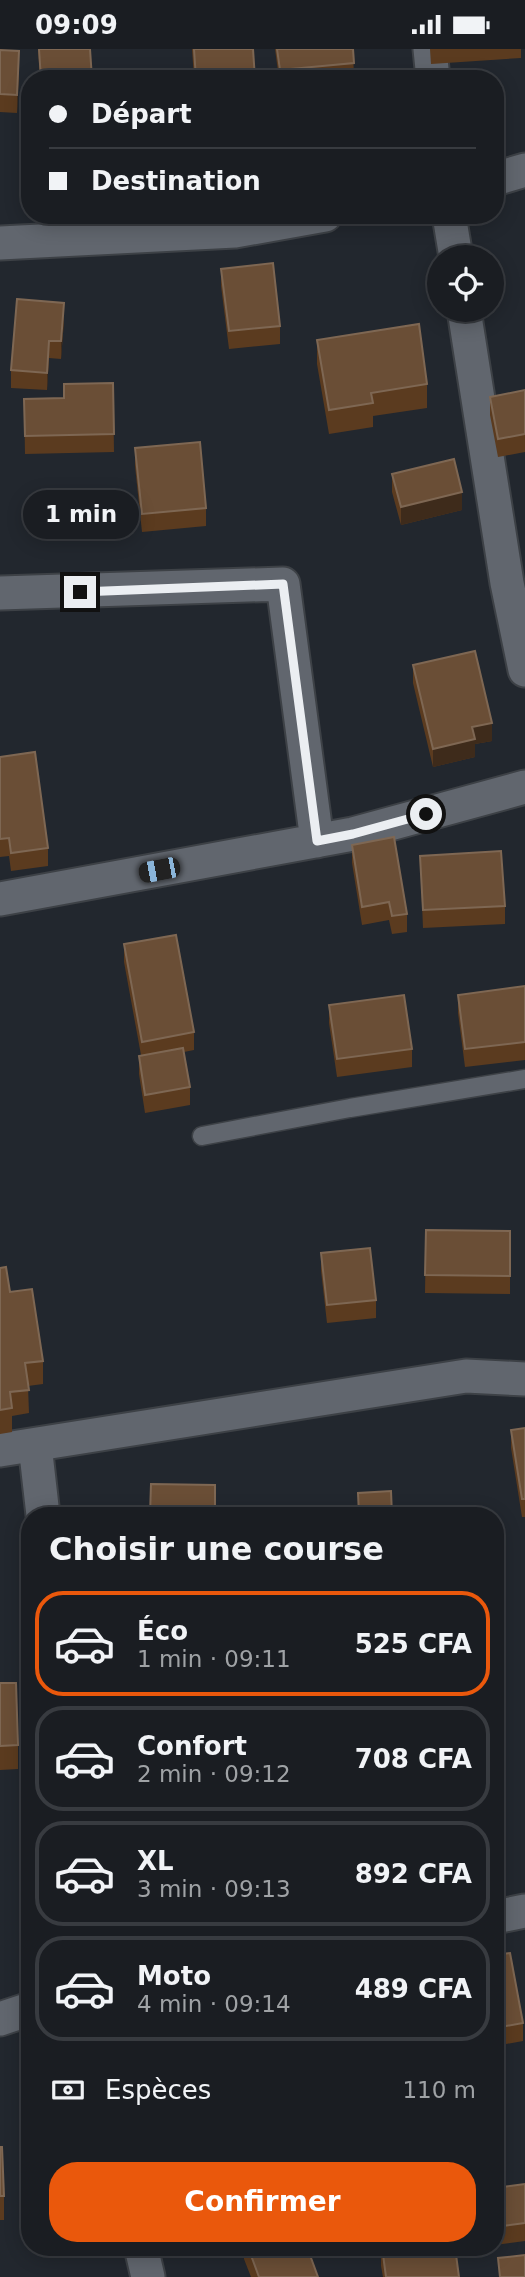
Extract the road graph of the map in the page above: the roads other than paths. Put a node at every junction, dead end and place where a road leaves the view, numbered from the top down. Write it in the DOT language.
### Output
graph roads {
  1 [pos="430,49"];
  2 [pos="432,70"];
  3 [pos="525,170"];
  4 [pos="504,176"];
  5 [pos="274,224"];
  6 [pos="450,224"];
  7 [pos="0,243"];
  8 [pos="454,245"];
  9 [pos="466,322"];
  10 [pos="0,593"];
  11 [pos="525,670"];
  12 [pos="525,787"];
  13 [pos="317,841"];
  14 [pos="0,899"];
  15 [pos="525,1079"];
  16 [pos="202,1136"];
  17 [pos="525,1379"];
  18 [pos="35,1445"];
  19 [pos="0,1450"];
  20 [pos="42,1507"];
  21 [pos="525,1911"];
  22 [pos="504,1915"];
  23 [pos="21,2012"];
  24 [pos="0,2019"];
  25 [pos="143,2256"];
  26 [pos="148,2277"];
  1 -- 2 [label="street"];
  3 -- 4 [label="street"];
  5 -- 7 [label="street"];
  6 -- 8 [label="street"];
  9 -- 11 [label="street"];
  10 -- 13 [label="street"];
  12 -- 13 [label="street"];
  13 -- 14 [label="street"];
  15 -- 16 [label="lane"];
  17 -- 18 [label="street"];
  18 -- 19 [label="street"];
  18 -- 20 [label="street"];
  21 -- 22 [label="street"];
  23 -- 24 [label="street"];
  25 -- 26 [label="street"];
}
